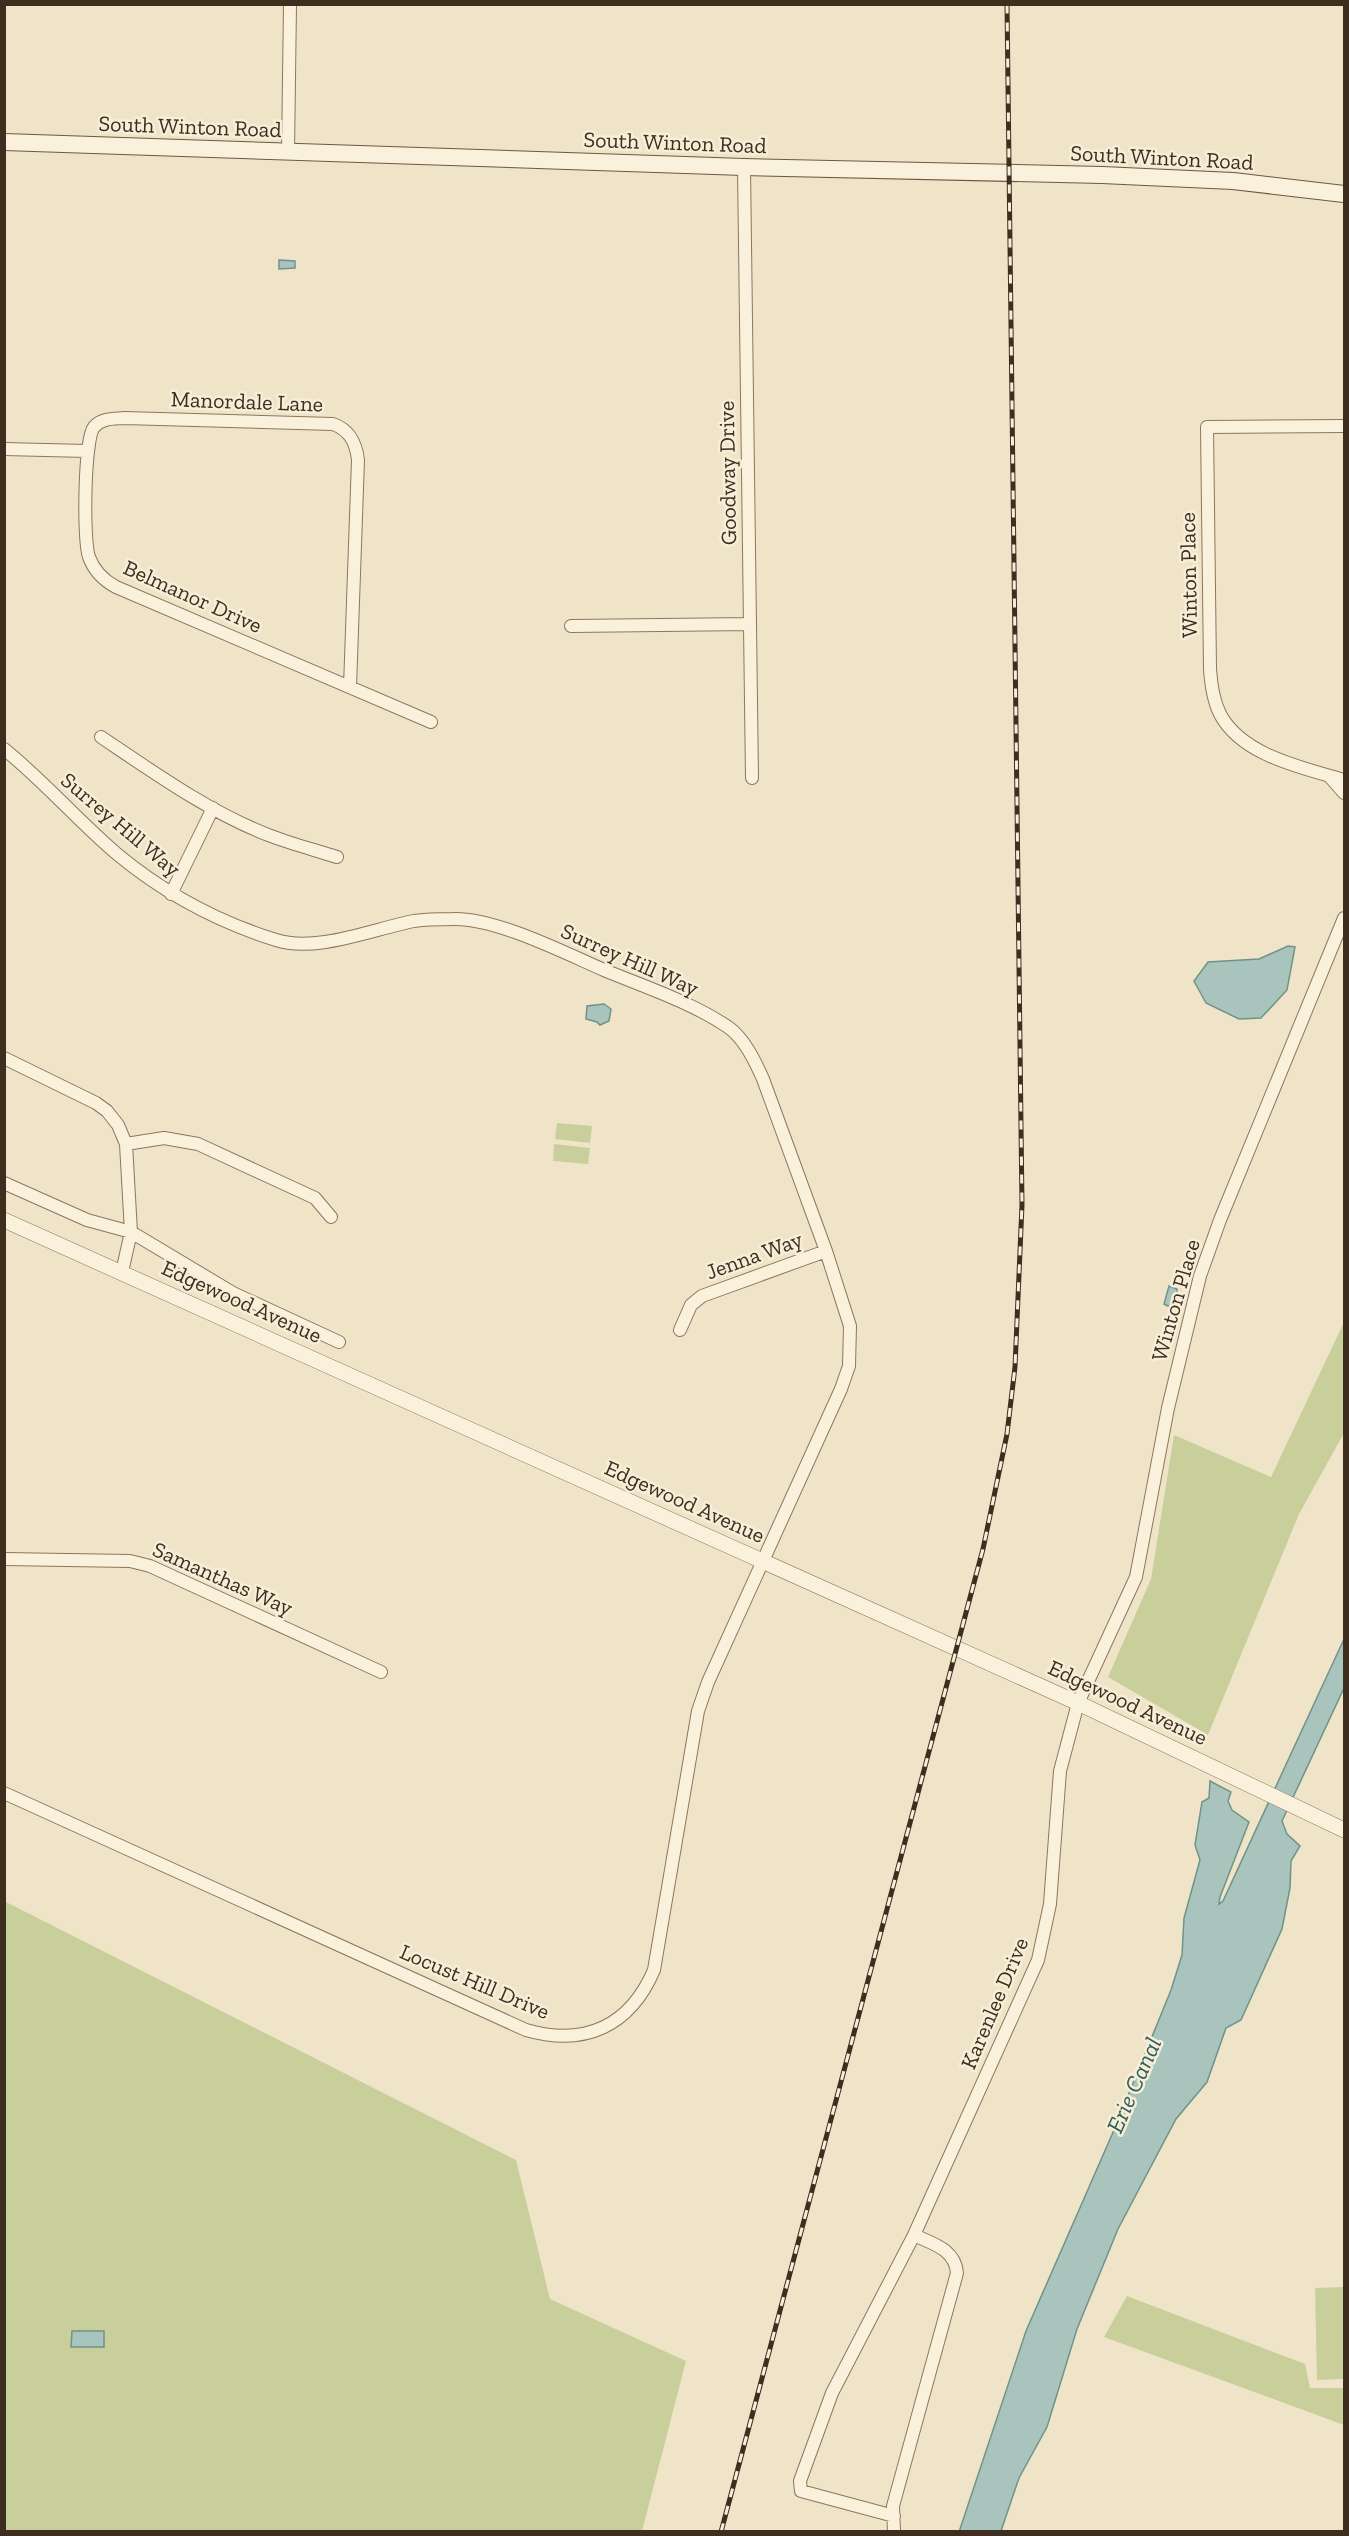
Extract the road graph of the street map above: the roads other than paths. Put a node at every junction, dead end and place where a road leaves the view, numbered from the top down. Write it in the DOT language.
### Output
graph roads {
  1 [pos="290,4"];
  2 [pos="4,142"];
  3 [pos="288,153"];
  4 [pos="744,167"];
  5 [pos="1344,194"];
  6 [pos="1344,426"];
  7 [pos="4,449"];
  8 [pos="87,451"];
  9 [pos="750,624"];
  10 [pos="571,626"];
  11 [pos="350,687"];
  12 [pos="431,722"];
  13 [pos="101,737"];
  14 [pos="4,749"];
  15 [pos="1327,774"];
  16 [pos="752,778"];
  17 [pos="1344,780"];
  18 [pos="1344,793"];
  19 [pos="213,808"];
  20 [pos="336,857"];
  21 [pos="171,894"];
  22 [pos="1344,918"];
  23 [pos="4,1058"];
  24 [pos="126,1144"];
  25 [pos="4,1183"];
  26 [pos="331,1217"];
  27 [pos="4,1220"];
  28 [pos="130,1232"];
  29 [pos="826,1251"];
  30 [pos="122,1272"];
  31 [pos="680,1330"];
  32 [pos="339,1342"];
  33 [pos="4,1558"];
  34 [pos="764,1561"];
  35 [pos="381,1672"];
  36 [pos="1078,1703"];
  37 [pos="4,1793"];
  38 [pos="1344,1830"];
  39 [pos="914,2235"];
  40 [pos="894,2516"];
  41 [pos="894,2532"];
  1 -- 3 [label="street"];
  2 -- 3 [label="main road, South Winton Road"];
  3 -- 4 [label="main road, South Winton Road"];
  4 -- 5 [label="main road, South Winton Road"];
  4 -- 9 [label="street, Goodway Drive"];
  6 -- 15 [label="street, Winton Place"];
  7 -- 8 [label="street"];
  8 -- 11 [label="street, Belmanor Drive"];
  8 -- 11 [label="street, Manordale Lane"];
  9 -- 10 [label="street"];
  9 -- 16 [label="street, Goodway Drive"];
  11 -- 12 [label="street, Belmanor Drive"];
  13 -- 19 [label="street"];
  14 -- 21 [label="street, Surrey Hill Way"];
  15 -- 17 [label="street, Winton Place"];
  15 -- 18 [label="street"];
  19 -- 20 [label="street"];
  19 -- 21 [label="street"];
  21 -- 29 [label="street, Surrey Hill Way"];
  22 -- 36 [label="street, Winton Place"];
  23 -- 24 [label="street"];
  24 -- 26 [label="street"];
  24 -- 28 [label="street"];
  25 -- 28 [label="street"];
  27 -- 30 [label="street, Edgewood Avenue"];
  28 -- 30 [label="street"];
  28 -- 32 [label="street"];
  29 -- 31 [label="street, Jenna Way"];
  29 -- 34 [label="street, Surrey Hill Way"];
  30 -- 34 [label="street, Edgewood Avenue"];
  33 -- 35 [label="street, Samanthas Way"];
  34 -- 36 [label="street, Edgewood Avenue"];
  34 -- 37 [label="street, Locust Hill Drive"];
  36 -- 38 [label="street, Edgewood Avenue"];
  36 -- 39 [label="street, Karenlee Drive"];
  39 -- 40 [label="street"];
  39 -- 40 [label="street, Karenlee Drive"];
  40 -- 41 [label="street"];
}
